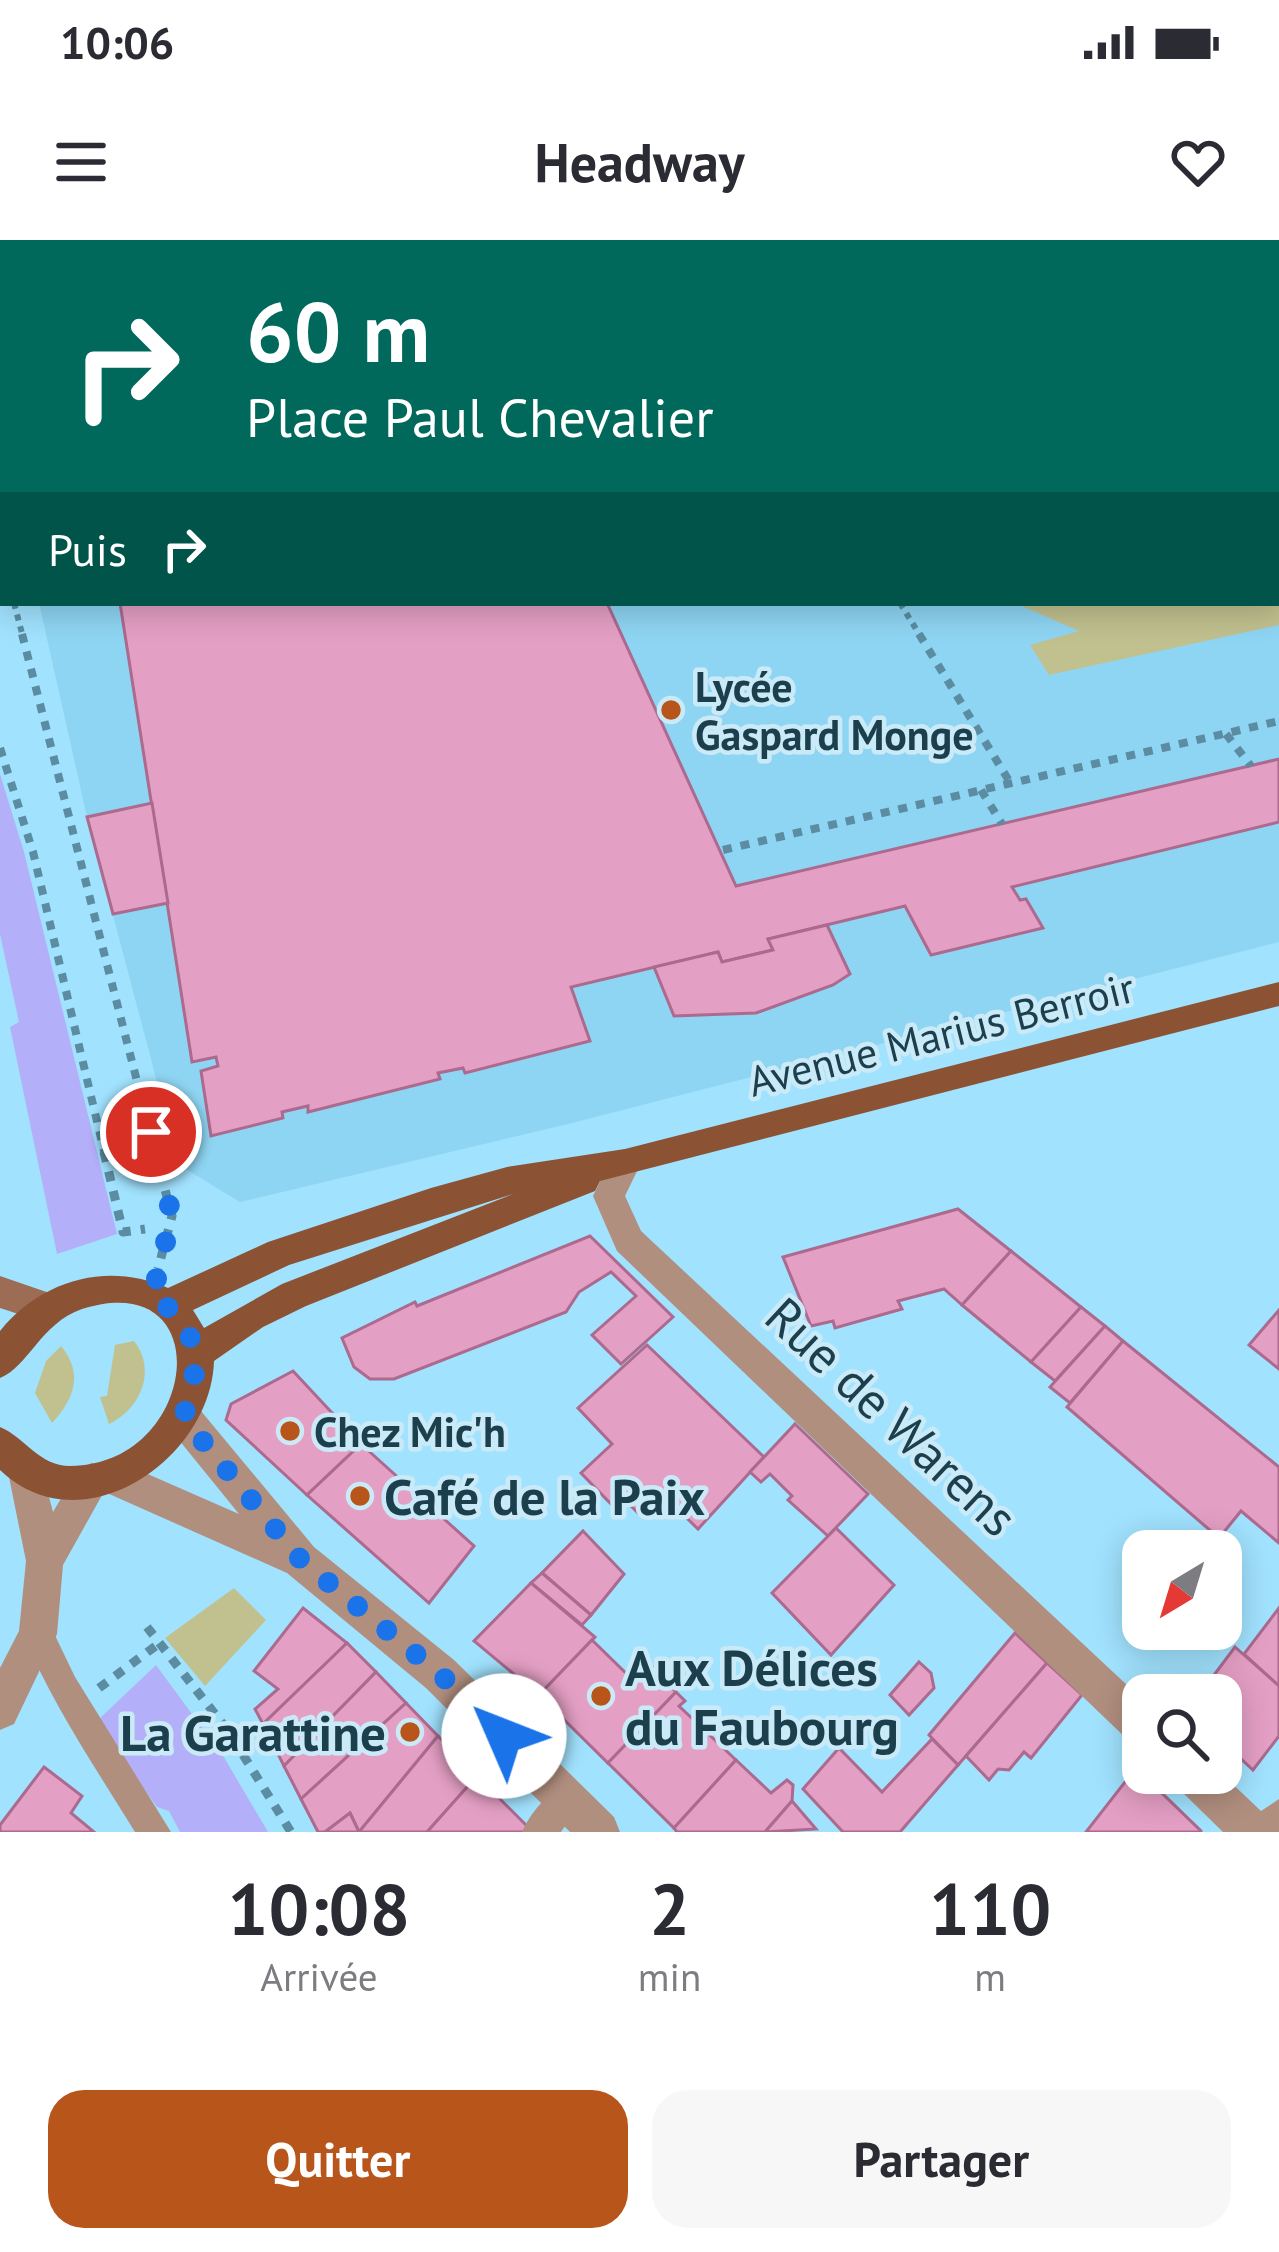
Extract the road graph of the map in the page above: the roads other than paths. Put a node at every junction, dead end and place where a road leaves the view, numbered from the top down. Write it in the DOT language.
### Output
graph roads {
  1 [pos="1279,994"];
  2 [pos="625,1163"];
  3 [pos="0,1292"];
  4 [pos="160,1301"];
  5 [pos="49,1308"];
  6 [pos="196,1353"];
  7 [pos="1,1356"];
  8 [pos="183,1417"];
  9 [pos="13,1458"];
  10 [pos="101,1479"];
  11 [pos="301,1560"];
  12 [pos="45,1561"];
  13 [pos="38,1634"];
  14 [pos="1122,1707"];
  15 [pos="0,1710"];
  16 [pos="1213,1794"];
  17 [pos="568,1798"];
  18 [pos="1279,1820"];
  19 [pos="154,1832"];
  20 [pos="539,1832"];
  21 [pos="598,1832"];
  22 [pos="1253,1832"];
  23 [pos="1270,1832"];
  1 -- 2 [label="main road, Avenue Marius Berroir"];
  2 -- 4 [label="main road, Avenue Marius Berroir"];
  2 -- 6 [label="main road, Avenue Marius Berroir"];
  2 -- 14 [label="street, Rue de Warens"];
  3 -- 5 [label="main road"];
  4 -- 5 [label="main road"];
  4 -- 6 [label="main road"];
  5 -- 7 [label="main road"];
  6 -- 8 [label="main road"];
  8 -- 10 [label="main road"];
  8 -- 11 [label="street"];
  9 -- 10 [label="main road"];
  9 -- 12 [label="street"];
  10 -- 11 [label="street"];
  10 -- 12 [label="street"];
  11 -- 17 [label="street"];
  12 -- 13 [label="street"];
  13 -- 15 [label="street"];
  13 -- 19 [label="street"];
  16 -- 22 [label="street"];
  17 -- 20 [label="street"];
  17 -- 21 [label="street"];
  18 -- 23 [label="street"];
}
